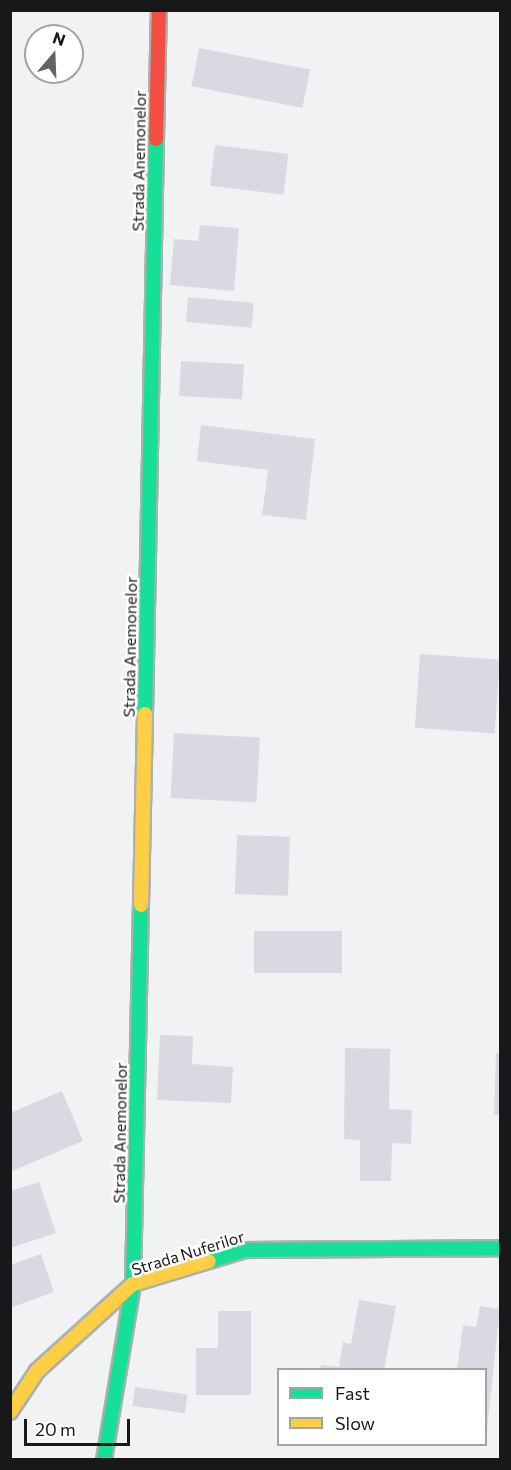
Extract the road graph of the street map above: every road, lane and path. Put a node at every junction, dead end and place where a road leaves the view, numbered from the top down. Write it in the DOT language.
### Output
graph roads {
  1 [pos="159,10"];
  2 [pos="501,1248"];
  3 [pos="133,1284"];
  4 [pos="10,1412"];
  5 [pos="104,1460"];
  1 -- 3 [label="street, Strada Anemonelor"];
  2 -- 3 [label="street, Strada Nuferilor"];
  3 -- 4 [label="street, Strada Nuferilor"];
  3 -- 5 [label="street, Strada Anemonelor"];
}
